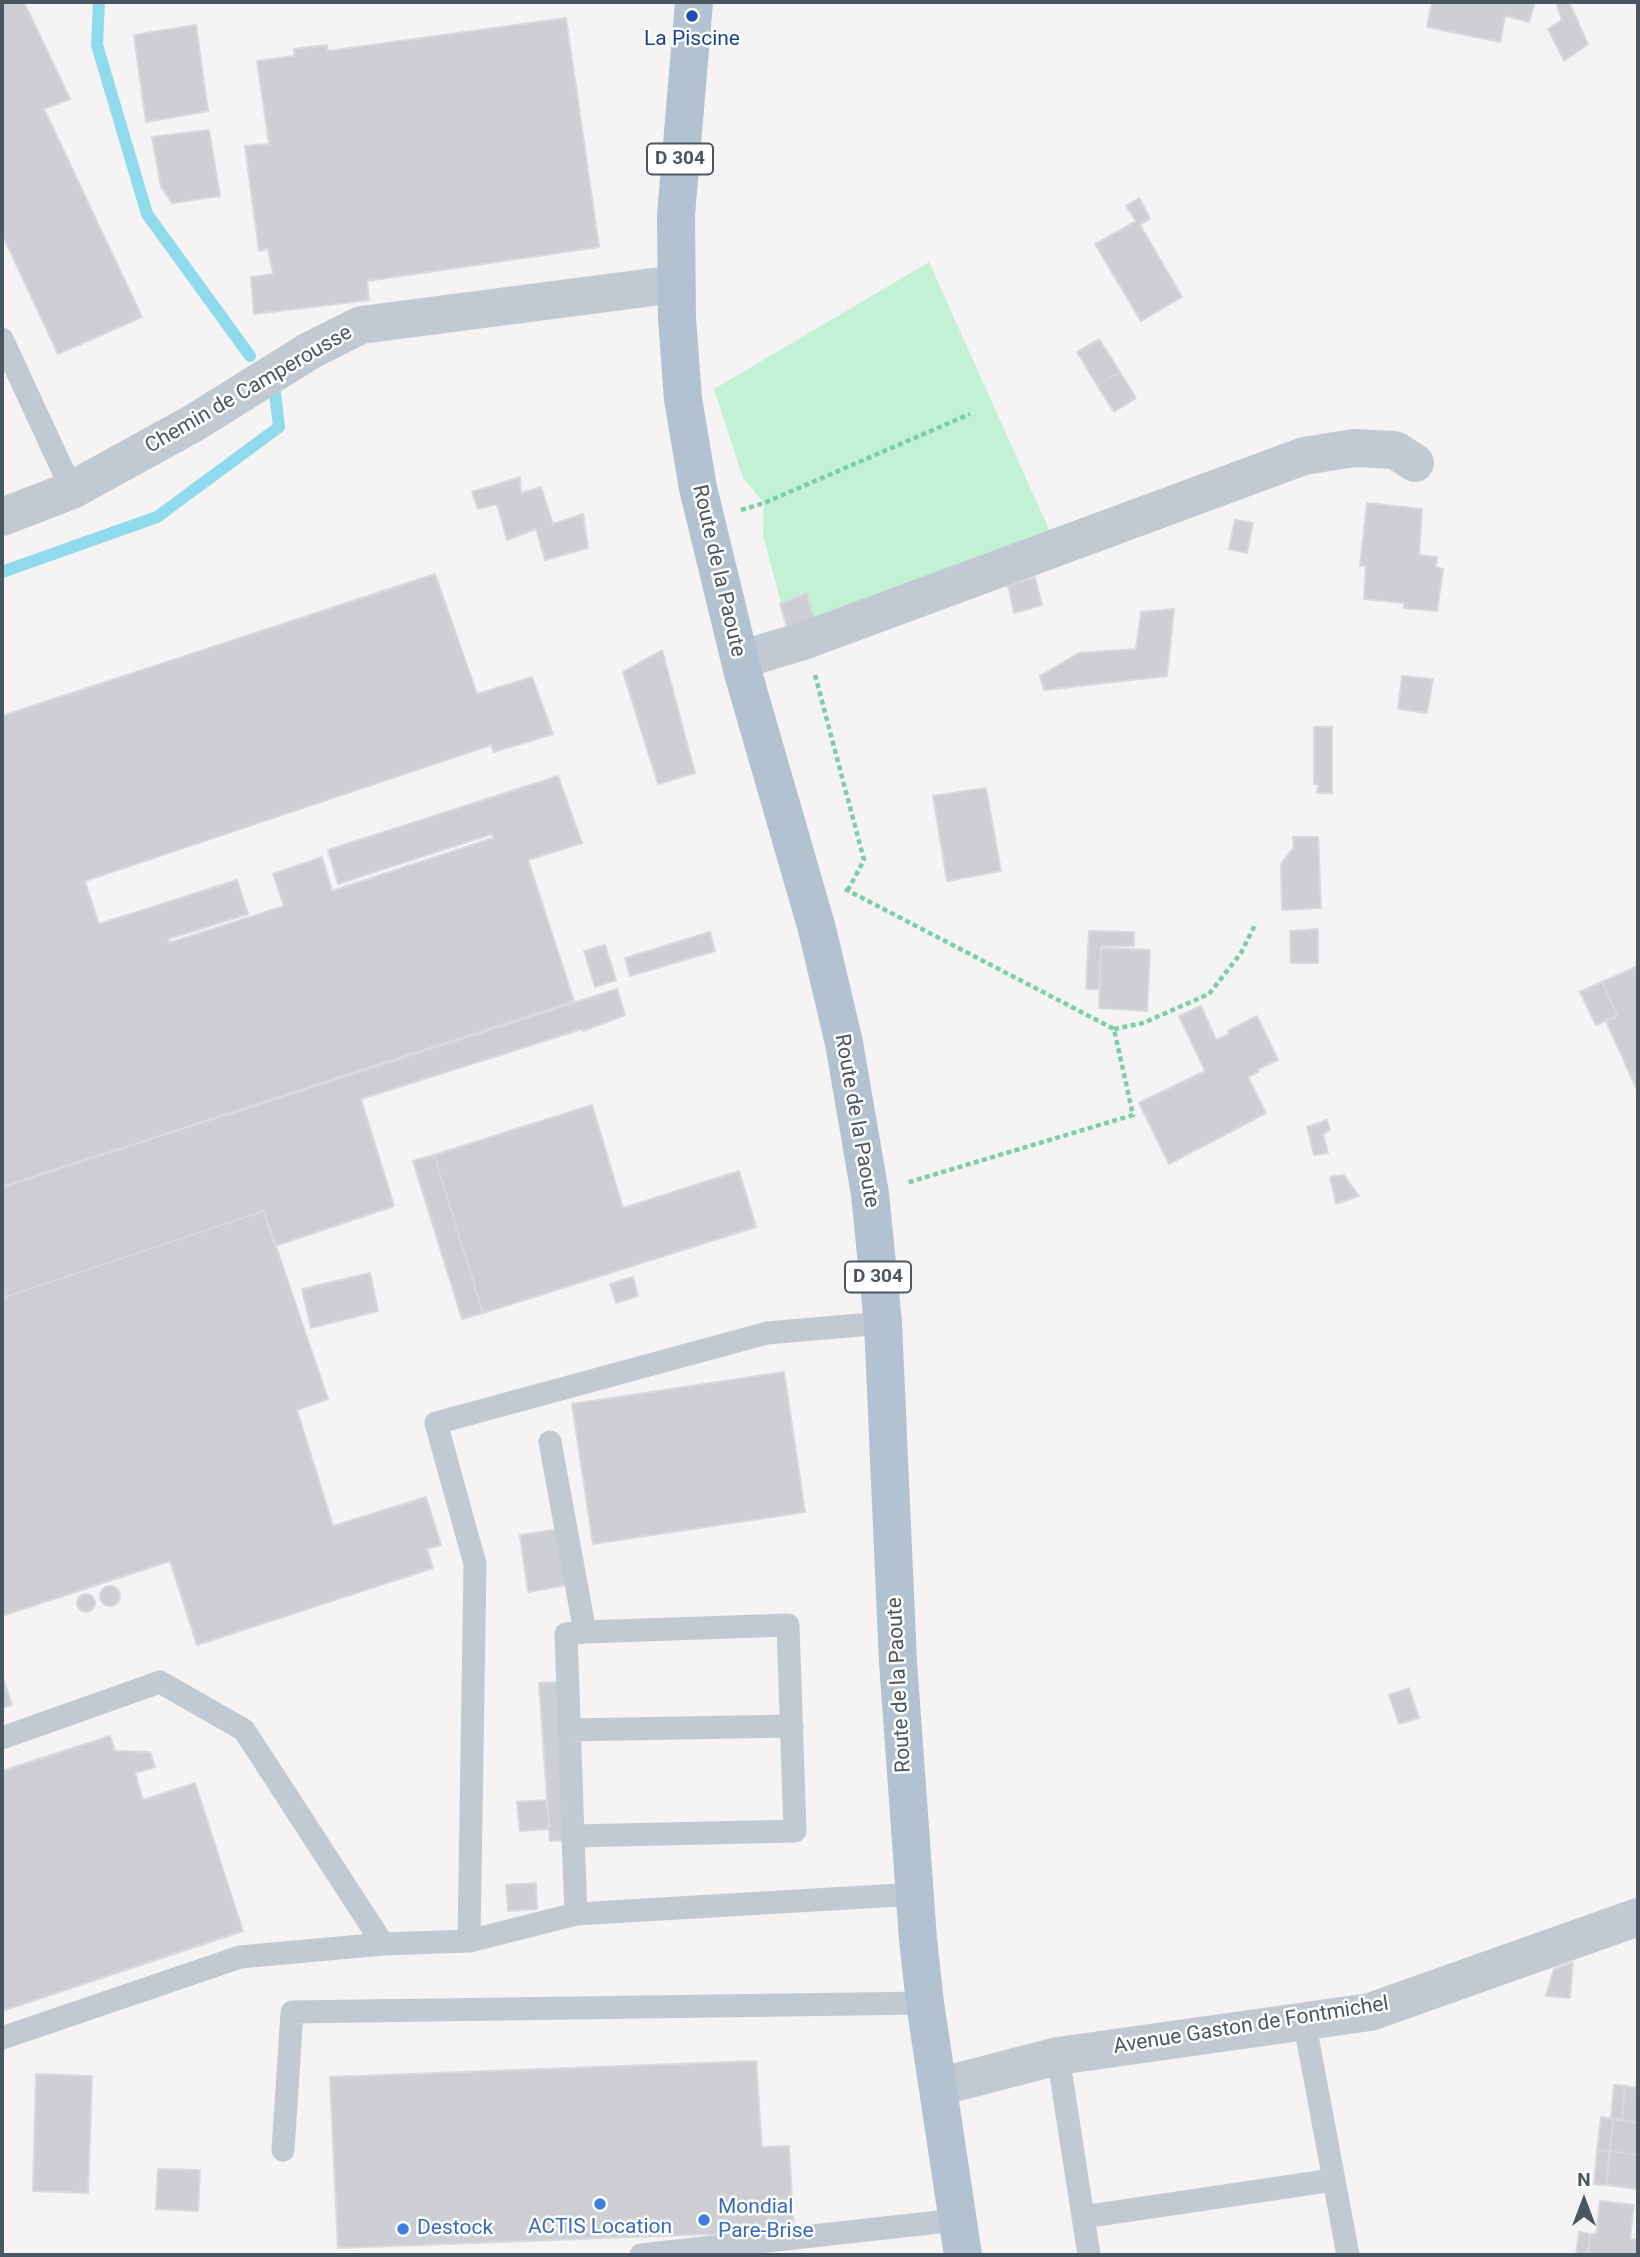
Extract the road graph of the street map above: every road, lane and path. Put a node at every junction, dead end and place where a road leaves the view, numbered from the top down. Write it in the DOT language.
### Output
graph roads {
  1 [pos="694,2"];
  2 [pos="676,284"];
  3 [pos="2,339"];
  4 [pos="970,414"];
  5 [pos="1415,463"];
  6 [pos="72,490"];
  7 [pos="2,517"];
  8 [pos="706,521"];
  9 [pos="806,640"];
  10 [pos="740,660"];
  11 [pos="802,874"];
  12 [pos="848,890"];
  13 [pos="1256,923"];
  14 [pos="1115,1029"];
  15 [pos="870,1194"];
  16 [pos="883,1323"];
  17 [pos="550,1442"];
  18 [pos="585,1632"];
  19 [pos="792,1726"];
  20 [pos="568,1730"];
  21 [pos="2,1738"];
  22 [pos="573,1836"];
  23 [pos="916,1894"];
  24 [pos="576,1914"];
  25 [pos="1638,1917"];
  26 [pos="469,1941"];
  27 [pos="383,1944"];
  28 [pos="925,2003"];
  29 [pos="1304,2020"];
  30 [pos="2,2038"];
  31 [pos="1058,2056"];
  32 [pos="938,2087"];
  33 [pos="283,2150"];
  34 [pos="1333,2180"];
  35 [pos="1083,2217"];
  36 [pos="960,2238"];
  37 [pos="641,2255"];
  38 [pos="1089,2255"];
  39 [pos="1348,2255"];
  1 -- 2 [label="main road, Route de la Paoute / D 304"];
  2 -- 6 [label="street, Chemin de Camperousse"];
  2 -- 8 [label="main road, Route de la Paoute / D 304"];
  3 -- 6 [label="lane"];
  4 -- 8 [label="path"];
  5 -- 9 [label="street"];
  6 -- 7 [label="street, Chemin de Camperousse"];
  8 -- 10 [label="main road, Route de la Paoute / D 304"];
  9 -- 10 [label="street"];
  9 -- 12 [label="path"];
  10 -- 11 [label="main road, Route de la Paoute / D 304"];
  11 -- 12 [label="path"];
  11 -- 15 [label="main road, Route de la Paoute / D 304"];
  12 -- 14 [label="path"];
  13 -- 14 [label="path"];
  14 -- 15 [label="path"];
  15 -- 16 [label="main road, Route de la Paoute / D 304"];
  16 -- 23 [label="main road, Route de la Paoute / D 304"];
  16 -- 26 [label="lane"];
  17 -- 18 [label="lane"];
  18 -- 19 [label="lane"];
  18 -- 20 [label="lane"];
  19 -- 20 [label="lane"];
  19 -- 22 [label="lane"];
  20 -- 22 [label="lane"];
  21 -- 27 [label="lane"];
  22 -- 24 [label="lane"];
  23 -- 24 [label="lane"];
  23 -- 28 [label="main road, Route de la Paoute / D 304"];
  24 -- 26 [label="lane"];
  25 -- 29 [label="street, Avenue Gaston de Fontmichel"];
  26 -- 27 [label="lane"];
  27 -- 30 [label="lane"];
  28 -- 32 [label="main road, Route de la Paoute / D 304"];
  28 -- 33 [label="lane"];
  29 -- 31 [label="street, Avenue Gaston de Fontmichel"];
  29 -- 34 [label="lane"];
  31 -- 32 [label="street, Avenue Gaston de Fontmichel"];
  31 -- 35 [label="lane"];
  32 -- 36 [label="main road, Route de la Paoute / D 304"];
  34 -- 35 [label="lane"];
  34 -- 39 [label="lane"];
  35 -- 38 [label="lane"];
  36 -- 37 [label="lane"];
}
